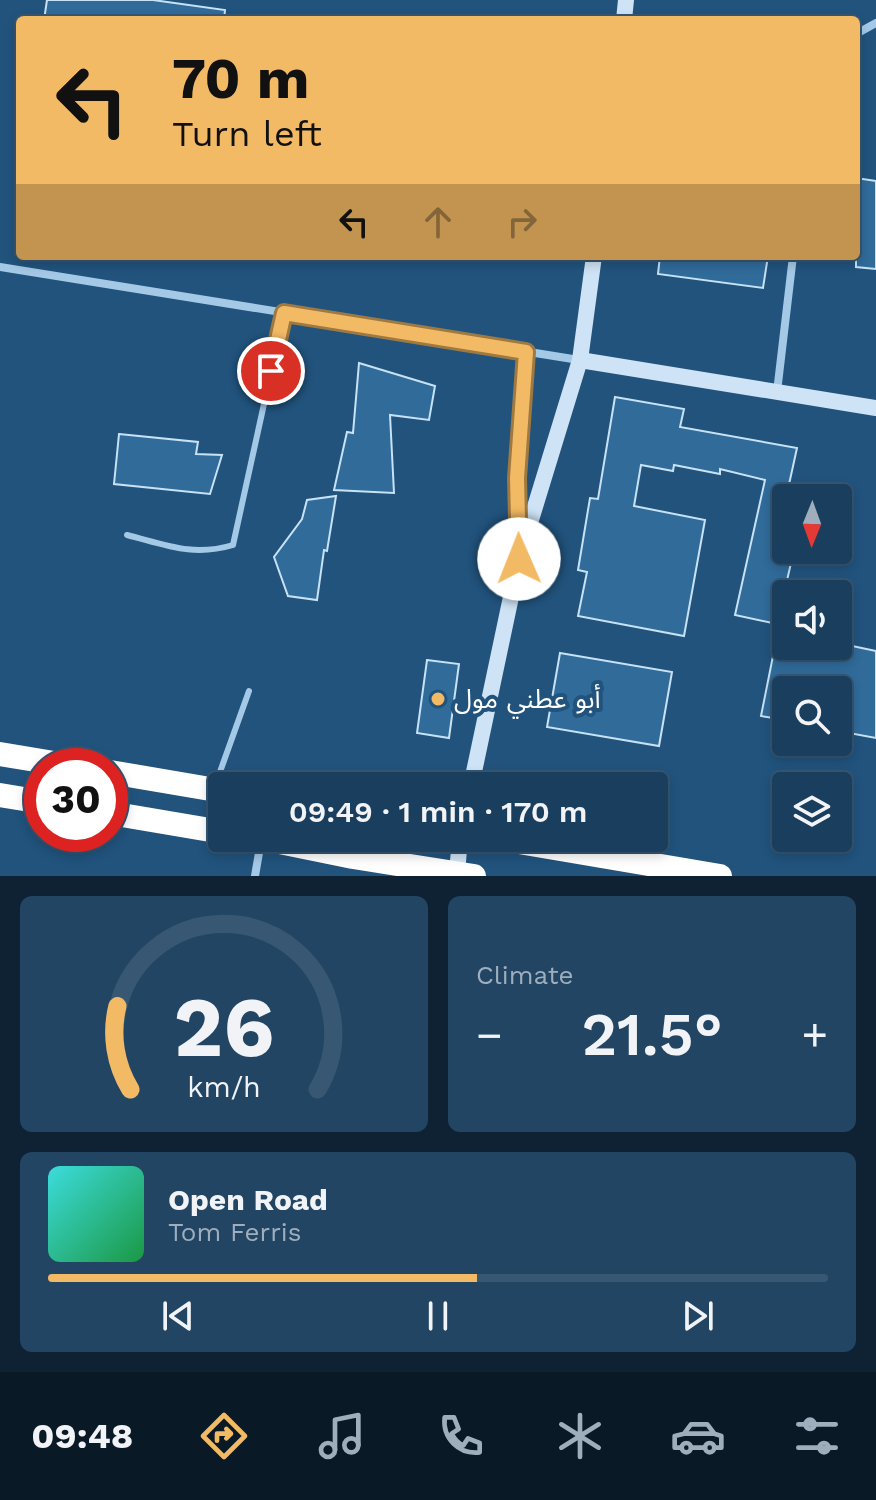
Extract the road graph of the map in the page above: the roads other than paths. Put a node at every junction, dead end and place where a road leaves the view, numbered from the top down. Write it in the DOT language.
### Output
graph roads {
  1 [pos="593,260"];
  2 [pos="793,260"];
  3 [pos="0,267"];
  4 [pos="284,313"];
  5 [pos="526,352"];
  6 [pos="580,360"];
  7 [pos="777,392"];
  8 [pos="876,408"];
  9 [pos="127,535"];
  10 [pos="519,559"];
  11 [pos="249,691"];
  12 [pos="0,754"];
  13 [pos="24,758"];
  14 [pos="224,772"];
  15 [pos="474,772"];
  16 [pos="128,775"];
  17 [pos="208,789"];
  18 [pos="0,795"];
  19 [pos="24,799"];
  20 [pos="128,816"];
  21 [pos="208,830"];
  22 [pos="259,852"];
  23 [pos="329,852"];
  24 [pos="462,852"];
  25 [pos="578,852"];
  26 [pos="465,874"];
  27 [pos="255,876"];
  28 [pos="720,876"];
  1 -- 6 [label="street"];
  2 -- 7 [label="street"];
  3 -- 4 [label="street"];
  4 -- 5 [label="street"];
  4 -- 9 [label="lane"];
  5 -- 6 [label="street"];
  5 -- 10 [label="street"];
  6 -- 7 [label="street"];
  6 -- 10 [label="street"];
  7 -- 8 [label="street"];
  10 -- 15 [label="street"];
  11 -- 14 [label="lane"];
  12 -- 13 [label="highway"];
  16 -- 17 [label="highway"];
  18 -- 19 [label="highway"];
  20 -- 21 [label="highway"];
  22 -- 27 [label="street"];
  23 -- 26 [label="highway"];
  24 -- 26 [label="street"];
  25 -- 28 [label="highway"];
}
